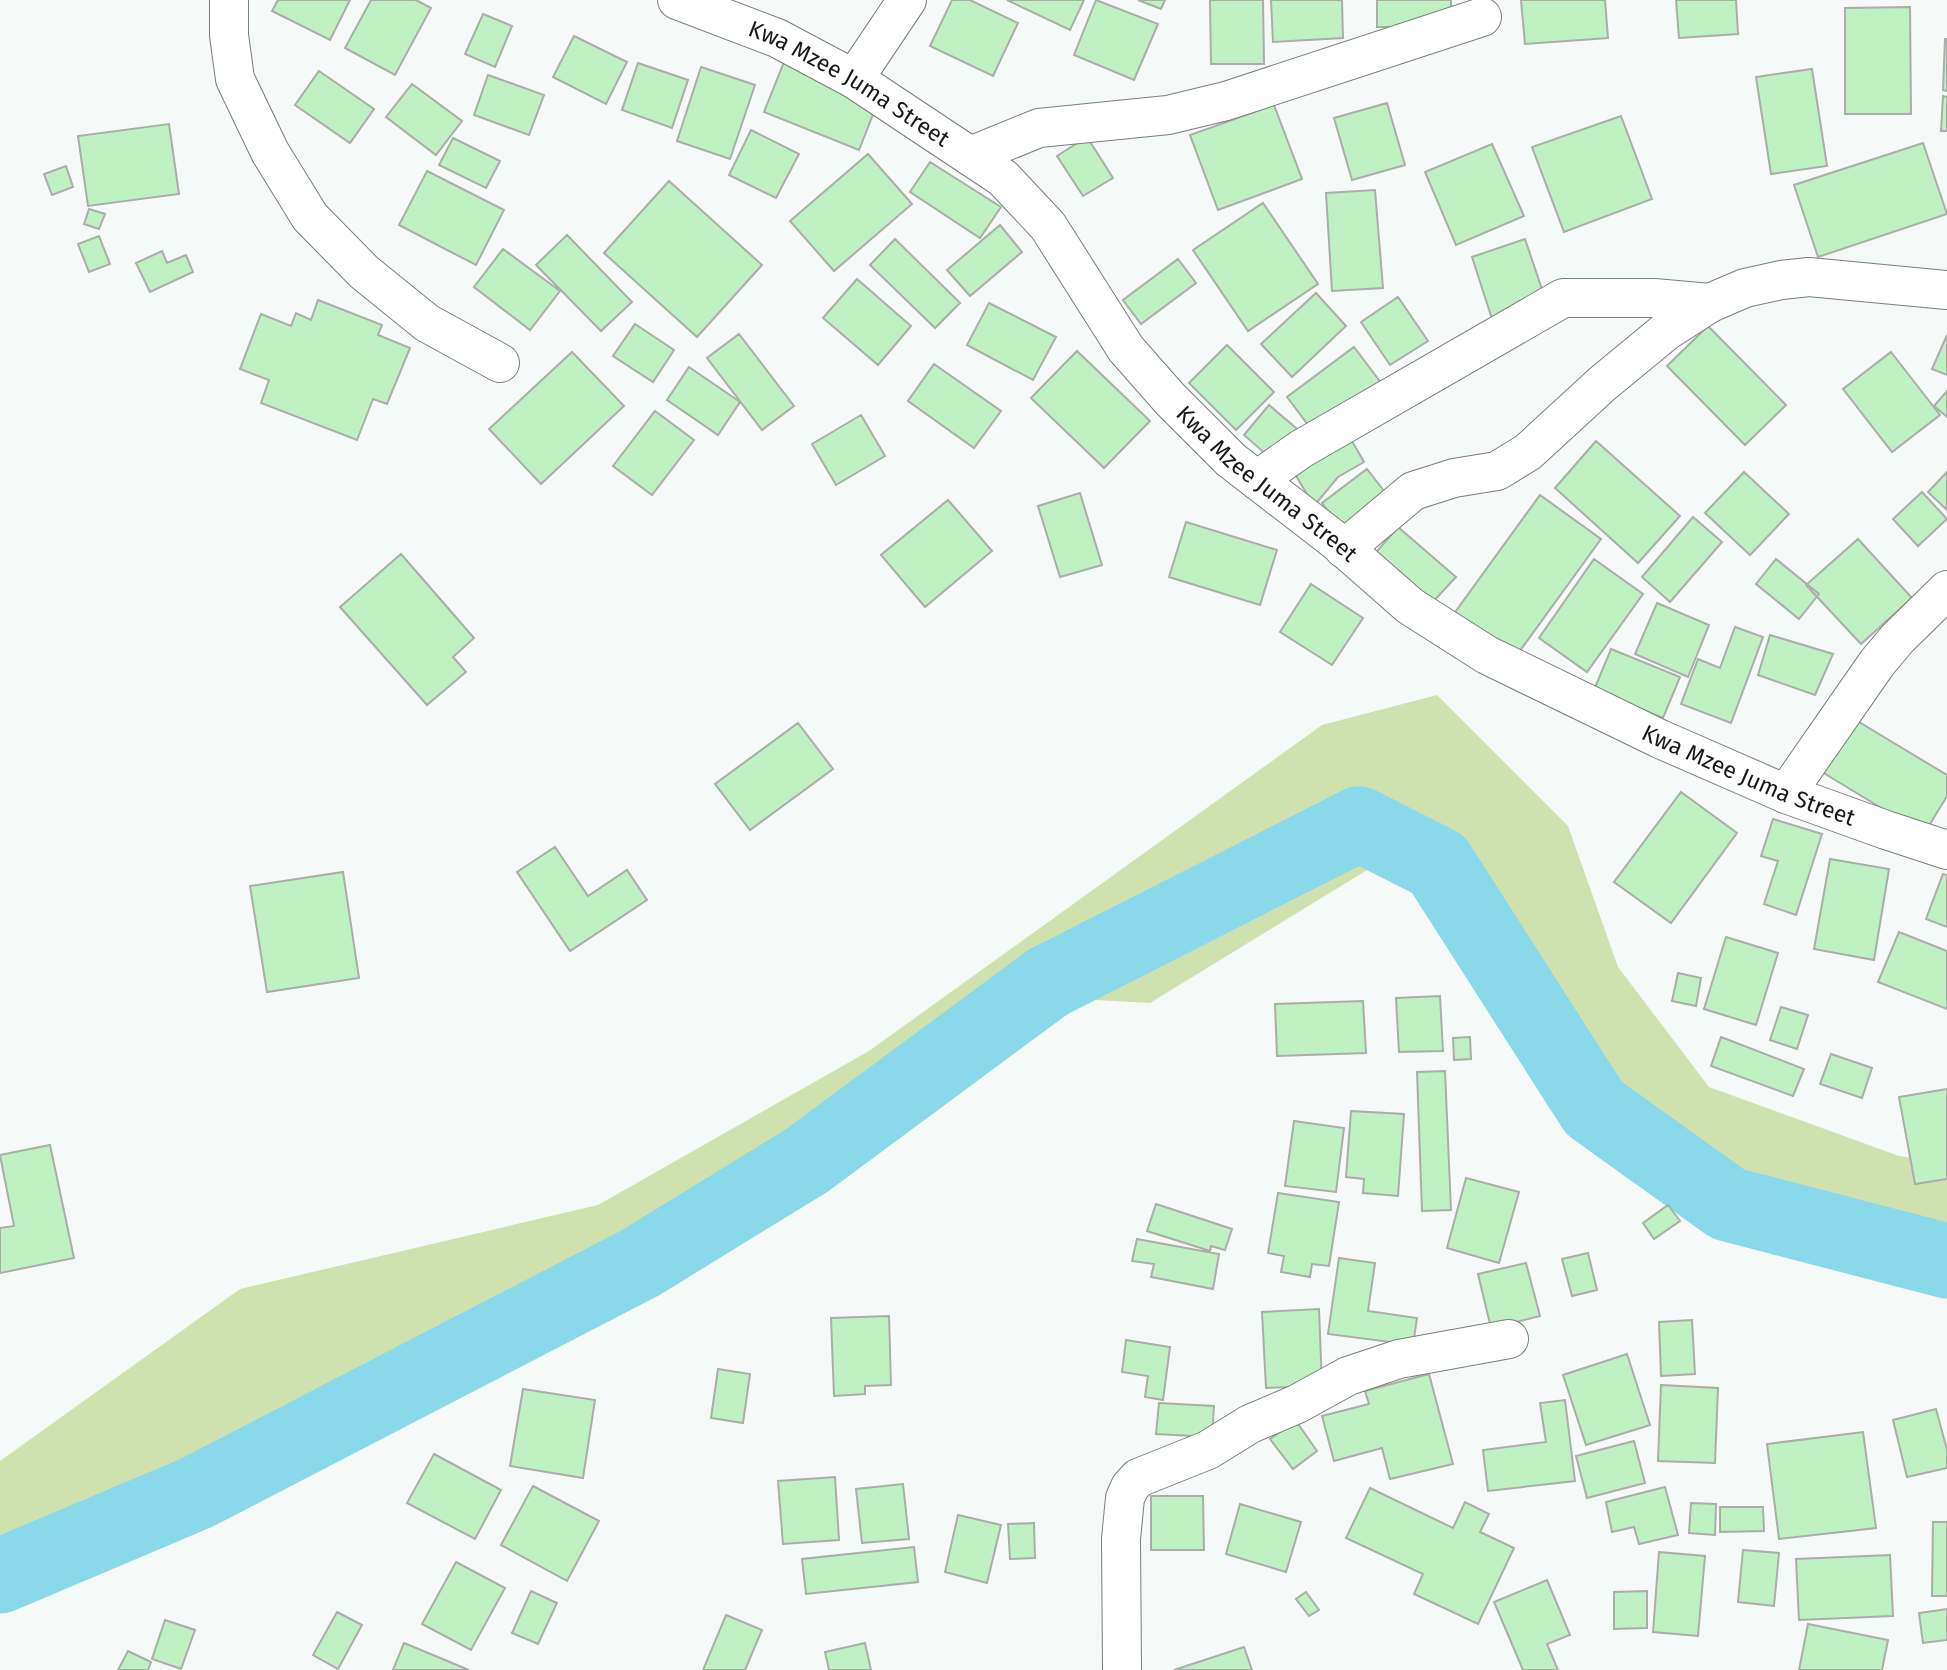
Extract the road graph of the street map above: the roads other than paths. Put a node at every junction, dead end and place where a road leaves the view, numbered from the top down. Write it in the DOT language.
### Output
graph roads {
  1 [pos="229,0"];
  2 [pos="677,0"];
  3 [pos="907,0"];
  4 [pos="1482,18"];
  5 [pos="854,79"];
  6 [pos="970,156"];
  7 [pos="1947,290"];
  8 [pos="1710,303"];
  9 [pos="500,363"];
  10 [pos="1257,480"];
  11 [pos="1344,549"];
  12 [pos="1947,590"];
  13 [pos="1786,794"];
  14 [pos="1947,849"];
  15 [pos="1509,1339"];
  16 [pos="1122,1670"];
  1 -- 9 [label="street"];
  2 -- 5 [label="street, Kwa Mzee Juma Street"];
  3 -- 5 [label="street"];
  4 -- 6 [label="street"];
  5 -- 6 [label="street, Kwa Mzee Juma Street"];
  6 -- 10 [label="street, Kwa Mzee Juma Street"];
  7 -- 8 [label="street"];
  8 -- 10 [label="street"];
  8 -- 11 [label="street"];
  10 -- 11 [label="street, Kwa Mzee Juma Street"];
  11 -- 13 [label="street, Kwa Mzee Juma Street"];
  12 -- 13 [label="street"];
  13 -- 14 [label="street, Kwa Mzee Juma Street"];
  15 -- 16 [label="street"];
}
